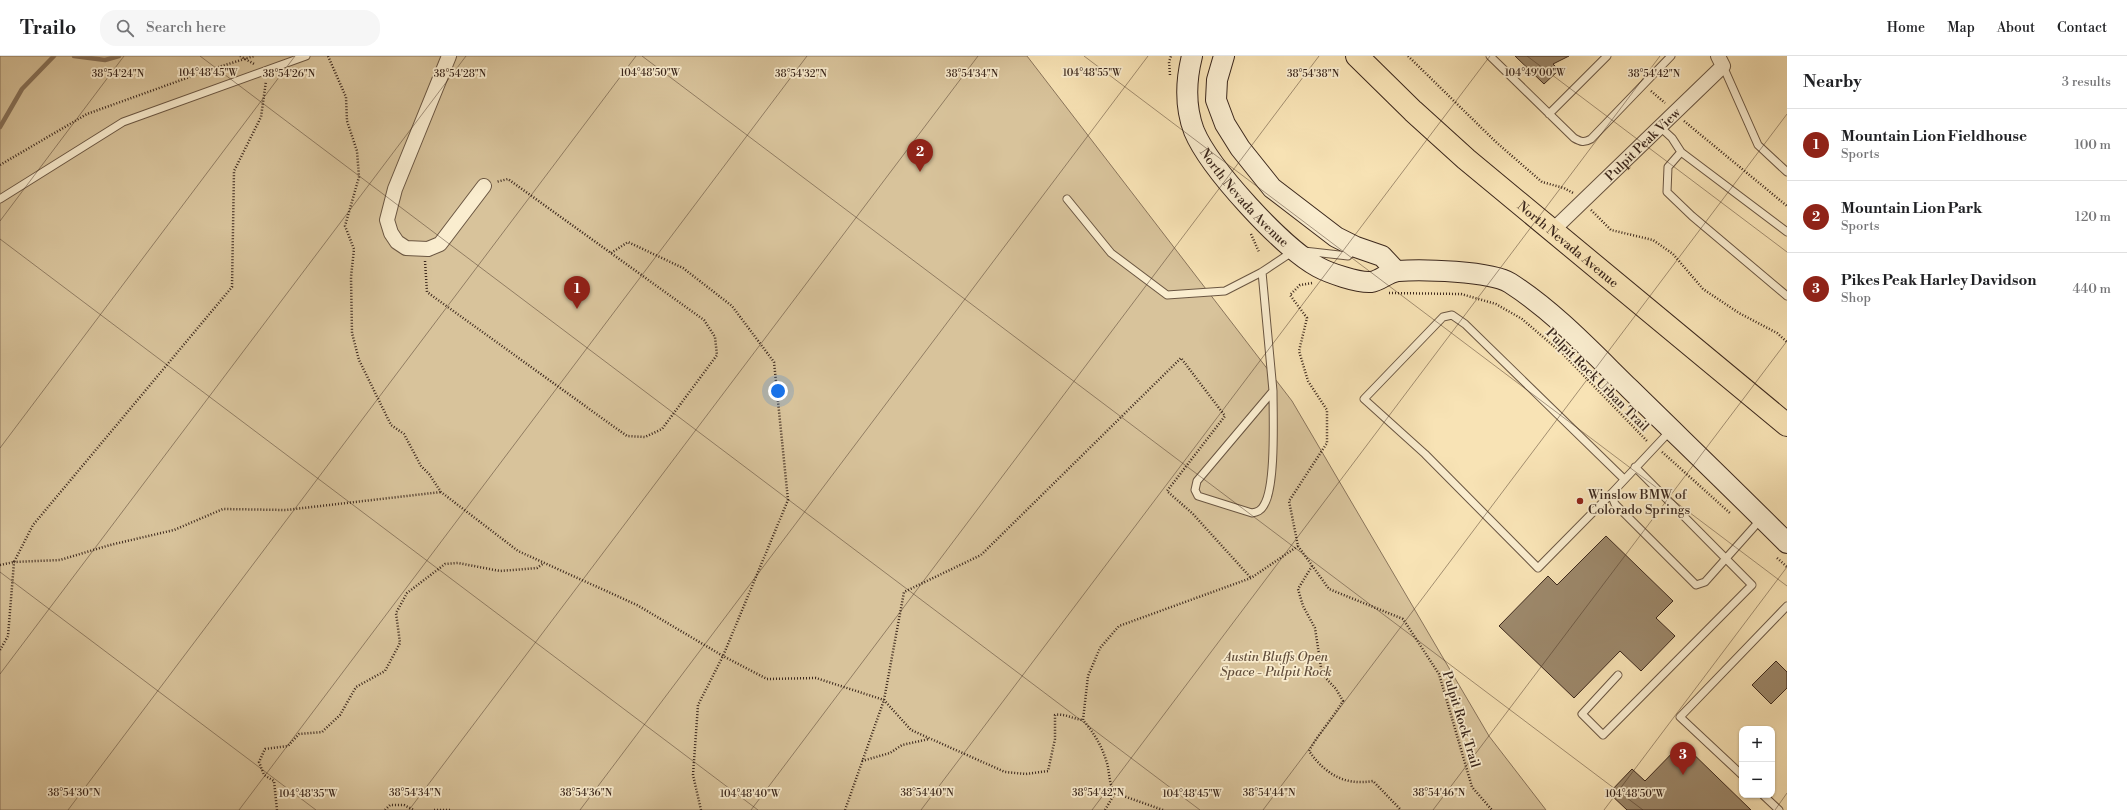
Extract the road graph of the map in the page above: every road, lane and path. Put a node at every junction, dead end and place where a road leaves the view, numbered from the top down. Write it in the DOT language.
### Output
graph roads {
  1 [pos="254,56"];
  2 [pos="306,56"];
  3 [pos="328,56"];
  4 [pos="449,56"];
  5 [pos="1192,56"];
  6 [pos="1224,56"];
  7 [pos="1357,56"];
  8 [pos="1408,56"];
  9 [pos="1490,56"];
  10 [pos="1607,56"];
  11 [pos="1671,56"];
  12 [pos="1720,61"];
  13 [pos="266,70"];
  14 [pos="1644,84"];
  15 [pos="1668,107"];
  16 [pos="1549,114"];
  17 [pos="1681,118"];
  18 [pos="1660,127"];
  19 [pos="1681,152"];
  20 [pos="0,165"];
  21 [pos="1787,172"];
  22 [pos="484,186"];
  23 [pos="1067,199"];
  24 [pos="0,200"];
  25 [pos="1582,202"];
  26 [pos="1787,206"];
  27 [pos="1553,230"];
  28 [pos="1787,232"];
  29 [pos="1356,247"];
  30 [pos="428,249"];
  31 [pos="1295,250"];
  32 [pos="611,253"];
  33 [pos="1396,271"];
  34 [pos="1262,272"];
  35 [pos="1318,282"];
  36 [pos="1383,293"];
  37 [pos="1787,296"];
  38 [pos="1787,342"];
  39 [pos="1181,358"];
  40 [pos="1274,391"];
  41 [pos="1787,425"];
  42 [pos="1671,429"];
  43 [pos="1655,446"];
  44 [pos="1635,467"];
  45 [pos="1624,479"];
  46 [pos="441,492"];
  47 [pos="1611,494"];
  48 [pos="1756,525"];
  49 [pos="1298,546"];
  50 [pos="1782,550"];
  51 [pos="1725,559"];
  52 [pos="14,562"];
  53 [pos="544,563"];
  54 [pos="0,565"];
  55 [pos="1312,566"];
  56 [pos="1787,567"];
  57 [pos="1787,606"];
  58 [pos="0,650"];
  59 [pos="723,656"];
  60 [pos="1618,675"];
  61 [pos="884,700"];
  62 [pos="1083,720"];
  63 [pos="929,738"];
  64 [pos="862,761"];
  65 [pos="1739,772"];
  66 [pos="1115,793"];
  67 [pos="1766,798"];
  68 [pos="277,810"];
  69 [pos="385,810"];
  70 [pos="414,810"];
  71 [pos="434,810"];
  72 [pos="452,810"];
  73 [pos="702,810"];
  74 [pos="845,810"];
  75 [pos="1105,810"];
  76 [pos="1163,810"];
  77 [pos="1401,810"];
  78 [pos="1492,810"];
  79 [pos="1779,810"];
  1 -- 20 [label="path"];
  2 -- 13 [label="lane"];
  3 -- 46 [label="path"];
  4 -- 30 [label="street"];
  5 -- 31 [label="main road, North Nevada Avenue"];
  6 -- 29 [label="main road, North Nevada Avenue"];
  7 -- 27 [label="main road, North Nevada Avenue"];
  8 -- 25 [label="path"];
  9 -- 16 [label="lane"];
  10 -- 16 [label="lane"];
  11 -- 14 [label="lane"];
  12 -- 18 [label="street, Pulpit Peak View"];
  12 -- 21 [label="lane"];
  13 -- 24 [label="lane"];
  13 -- 52 [label="path"];
  14 -- 15 [label="path"];
  14 -- 16 [label="lane"];
  17 -- 26 [label="path"];
  18 -- 19 [label="lane"];
  18 -- 25 [label="street, Pulpit Peak View"];
  19 -- 28 [label="lane"];
  19 -- 37 [label="lane"];
  22 -- 30 [label="street"];
  22 -- 32 [label="path"];
  23 -- 34 [label="lane"];
  25 -- 27 [label="street, Pulpit Peak View"];
  25 -- 38 [label="path"];
  27 -- 41 [label="main road, North Nevada Avenue"];
  29 -- 31 [label="lane"];
  29 -- 33 [label="main road, North Nevada Avenue"];
  30 -- 32 [label="path"];
  31 -- 33 [label="main road, North Nevada Avenue"];
  31 -- 34 [label="lane"];
  32 -- 59 [label="path"];
  33 -- 42 [label="main road, North Nevada Avenue"];
  34 -- 40 [label="lane"];
  35 -- 49 [label="path, Pulpit Rock Trail"];
  36 -- 43 [label="path, Pulpit Rock Urban Trail"];
  39 -- 61 [label="path"];
  40 -- 40 [label="lane"];
  42 -- 43 [label="lane"];
  42 -- 48 [label="main road, North Nevada Avenue"];
  43 -- 44 [label="lane"];
  43 -- 48 [label="path, Pulpit Rock Urban Trail"];
  44 -- 45 [label="lane"];
  44 -- 51 [label="lane"];
  45 -- 47 [label="lane"];
  45 -- 47 [label="lane"];
  46 -- 52 [label="path"];
  46 -- 53 [label="path"];
  47 -- 51 [label="lane"];
  48 -- 50 [label="main road, North Nevada Avenue"];
  48 -- 51 [label="lane"];
  49 -- 55 [label="path, Pulpit Rock Trail"];
  49 -- 62 [label="path"];
  50 -- 56 [label="path"];
  51 -- 60 [label="lane"];
  52 -- 54 [label="path"];
  52 -- 58 [label="path"];
  53 -- 59 [label="path"];
  53 -- 68 [label="path"];
  55 -- 77 [label="path"];
  55 -- 78 [label="path, Pulpit Rock Trail"];
  57 -- 65 [label="lane"];
  59 -- 61 [label="path"];
  59 -- 73 [label="path"];
  61 -- 63 [label="path"];
  61 -- 64 [label="path"];
  62 -- 63 [label="path"];
  62 -- 66 [label="path"];
  63 -- 64 [label="path"];
  64 -- 74 [label="path"];
  66 -- 75 [label="path"];
  66 -- 76 [label="path"];
  67 -- 79 [label="lane"];
  69 -- 70 [label="path"];
  71 -- 72 [label="path"];
}
